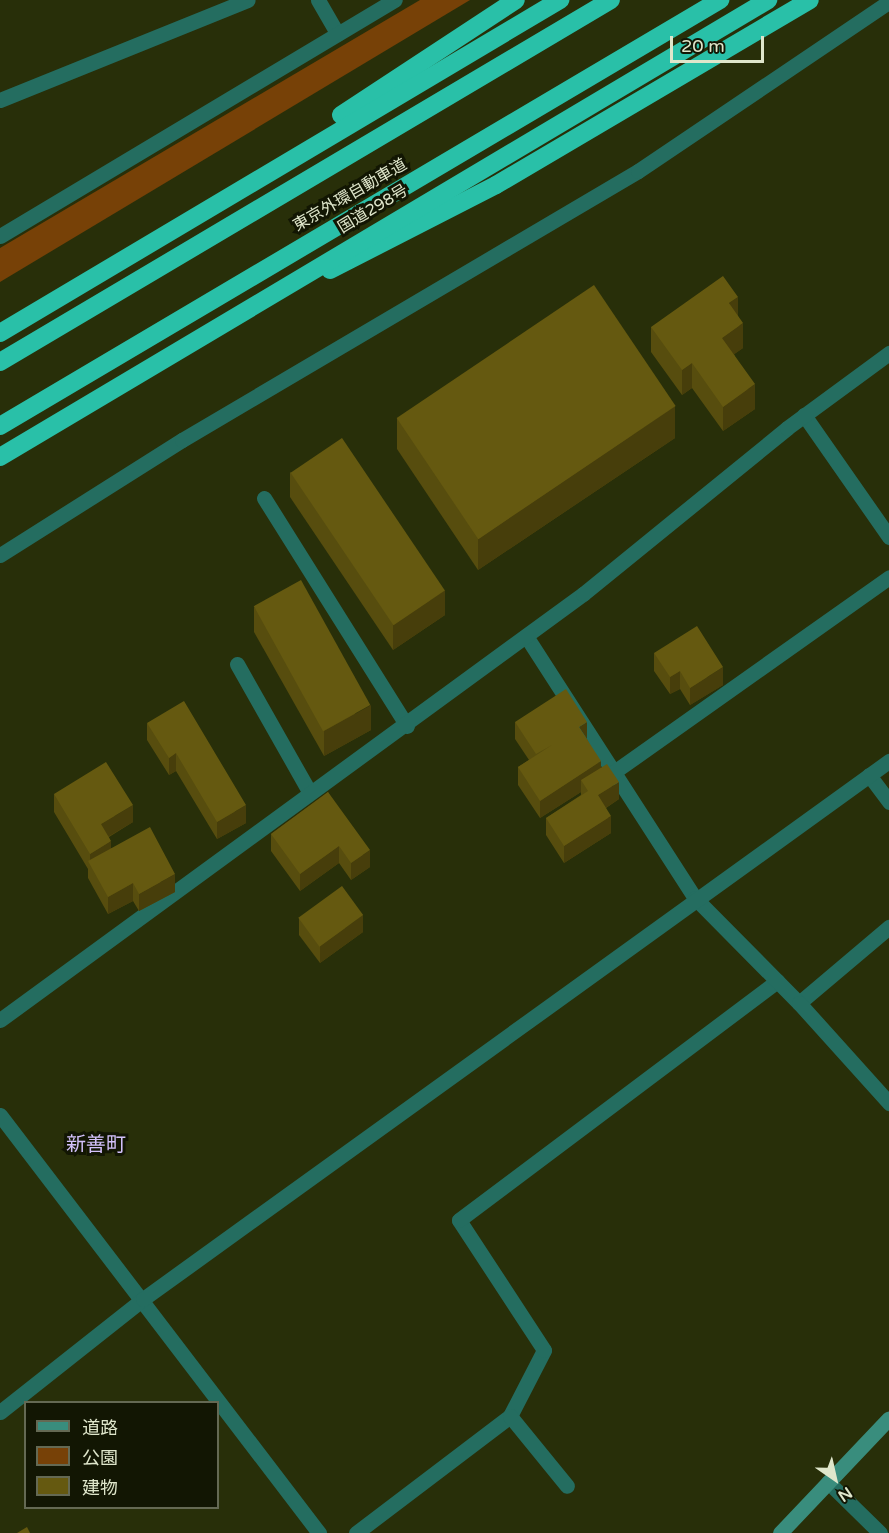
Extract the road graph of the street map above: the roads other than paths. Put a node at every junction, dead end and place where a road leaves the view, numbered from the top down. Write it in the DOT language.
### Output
graph roads {
  1 [pos="248,0"];
  2 [pos="318,0"];
  3 [pos="395,0"];
  4 [pos="516,0"];
  5 [pos="560,0"];
  6 [pos="611,0"];
  7 [pos="720,0"];
  8 [pos="768,0"];
  9 [pos="810,0"];
  10 [pos="889,2"];
  11 [pos="338,34"];
  12 [pos="0,100"];
  13 [pos="0,236"];
  14 [pos="131,253"];
  15 [pos="0,333"];
  16 [pos="179,348"];
  17 [pos="889,353"];
  18 [pos="0,362"];
  19 [pos="804,415"];
  20 [pos="0,426"];
  21 [pos="0,457"];
  22 [pos="264,498"];
  23 [pos="889,537"];
  24 [pos="0,555"];
  25 [pos="889,577"];
  26 [pos="526,636"];
  27 [pos="237,664"];
  28 [pos="407,726"];
  29 [pos="889,761"];
  30 [pos="614,772"];
  31 [pos="869,775"];
  32 [pos="310,794"];
  33 [pos="889,802"];
  34 [pos="695,898"];
  35 [pos="889,927"];
  36 [pos="777,981"];
  37 [pos="799,1003"];
  38 [pos="0,1020"];
  39 [pos="889,1103"];
  40 [pos="0,1115"];
  41 [pos="143,1299"];
  42 [pos="0,1412"];
  43 [pos="510,1416"];
  44 [pos="889,1418"];
  45 [pos="828,1482"];
  46 [pos="567,1486"];
  47 [pos="319,1533"];
  48 [pos="356,1533"];
  49 [pos="780,1533"];
  50 [pos="880,1533"];
  1 -- 12 [label="street"];
  2 -- 11 [label="street"];
  3 -- 11 [label="street"];
  4 -- 14 [label="highway"];
  5 -- 14 [label="highway"];
  6 -- 18 [label="highway"];
  7 -- 20 [label="highway, 東京外環自動車道"];
  8 -- 16 [label="highway, 国道298号"];
  9 -- 16 [label="highway"];
  10 -- 24 [label="street"];
  11 -- 13 [label="street"];
  14 -- 15 [label="highway"];
  16 -- 21 [label="highway, 国道298号"];
  17 -- 19 [label="street"];
  19 -- 23 [label="street"];
  19 -- 26 [label="street"];
  22 -- 28 [label="street"];
  25 -- 30 [label="street"];
  26 -- 28 [label="street"];
  26 -- 30 [label="street"];
  27 -- 32 [label="street"];
  28 -- 32 [label="street"];
  29 -- 31 [label="street"];
  30 -- 34 [label="street"];
  31 -- 33 [label="street"];
  31 -- 34 [label="street"];
  32 -- 38 [label="street"];
  34 -- 36 [label="street"];
  34 -- 41 [label="street"];
  35 -- 37 [label="street"];
  36 -- 37 [label="street"];
  36 -- 43 [label="street"];
  37 -- 39 [label="street"];
  40 -- 41 [label="street"];
  41 -- 42 [label="street"];
  41 -- 47 [label="street"];
  43 -- 46 [label="street"];
  43 -- 48 [label="street"];
  44 -- 45 [label="main road"];
  45 -- 49 [label="main road"];
  45 -- 50 [label="street"];
}
